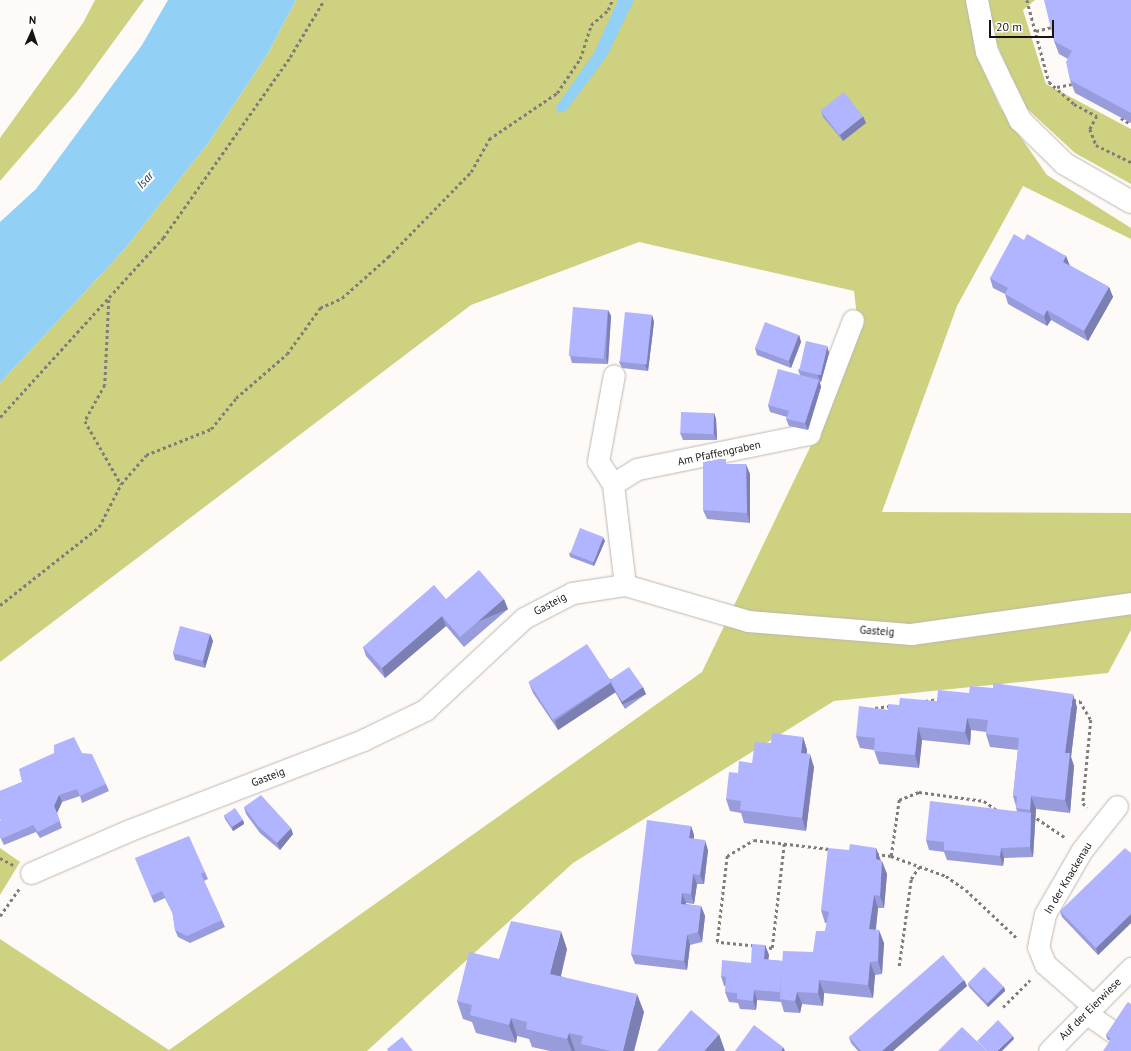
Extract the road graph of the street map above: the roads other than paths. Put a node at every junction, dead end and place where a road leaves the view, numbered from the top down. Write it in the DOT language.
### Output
graph roads {
  1 [pos="977,0"];
  2 [pos="1131,202"];
  3 [pos="853,320"];
  4 [pos="614,375"];
  5 [pos="613,484"];
  6 [pos="625,585"];
  7 [pos="1131,603"];
  8 [pos="1117,806"];
  9 [pos="30,873"];
  10 [pos="1131,968"];
  11 [pos="1090,1009"];
  12 [pos="1112,1031"];
  13 [pos="1049,1051"];
  1 -- 2 [label="main road"];
  3 -- 5 [label="street, Am Pfaffengraben"];
  4 -- 5 [label="street"];
  5 -- 6 [label="street"];
  6 -- 7 [label="street, Gasteig"];
  6 -- 9 [label="street, Gasteig"];
  8 -- 11 [label="street, In der Knackenau"];
  10 -- 11 [label="street, Auf der Eierwiese"];
  11 -- 12 [label="street"];
  11 -- 13 [label="street, Auf der Eierwiese"];
}
